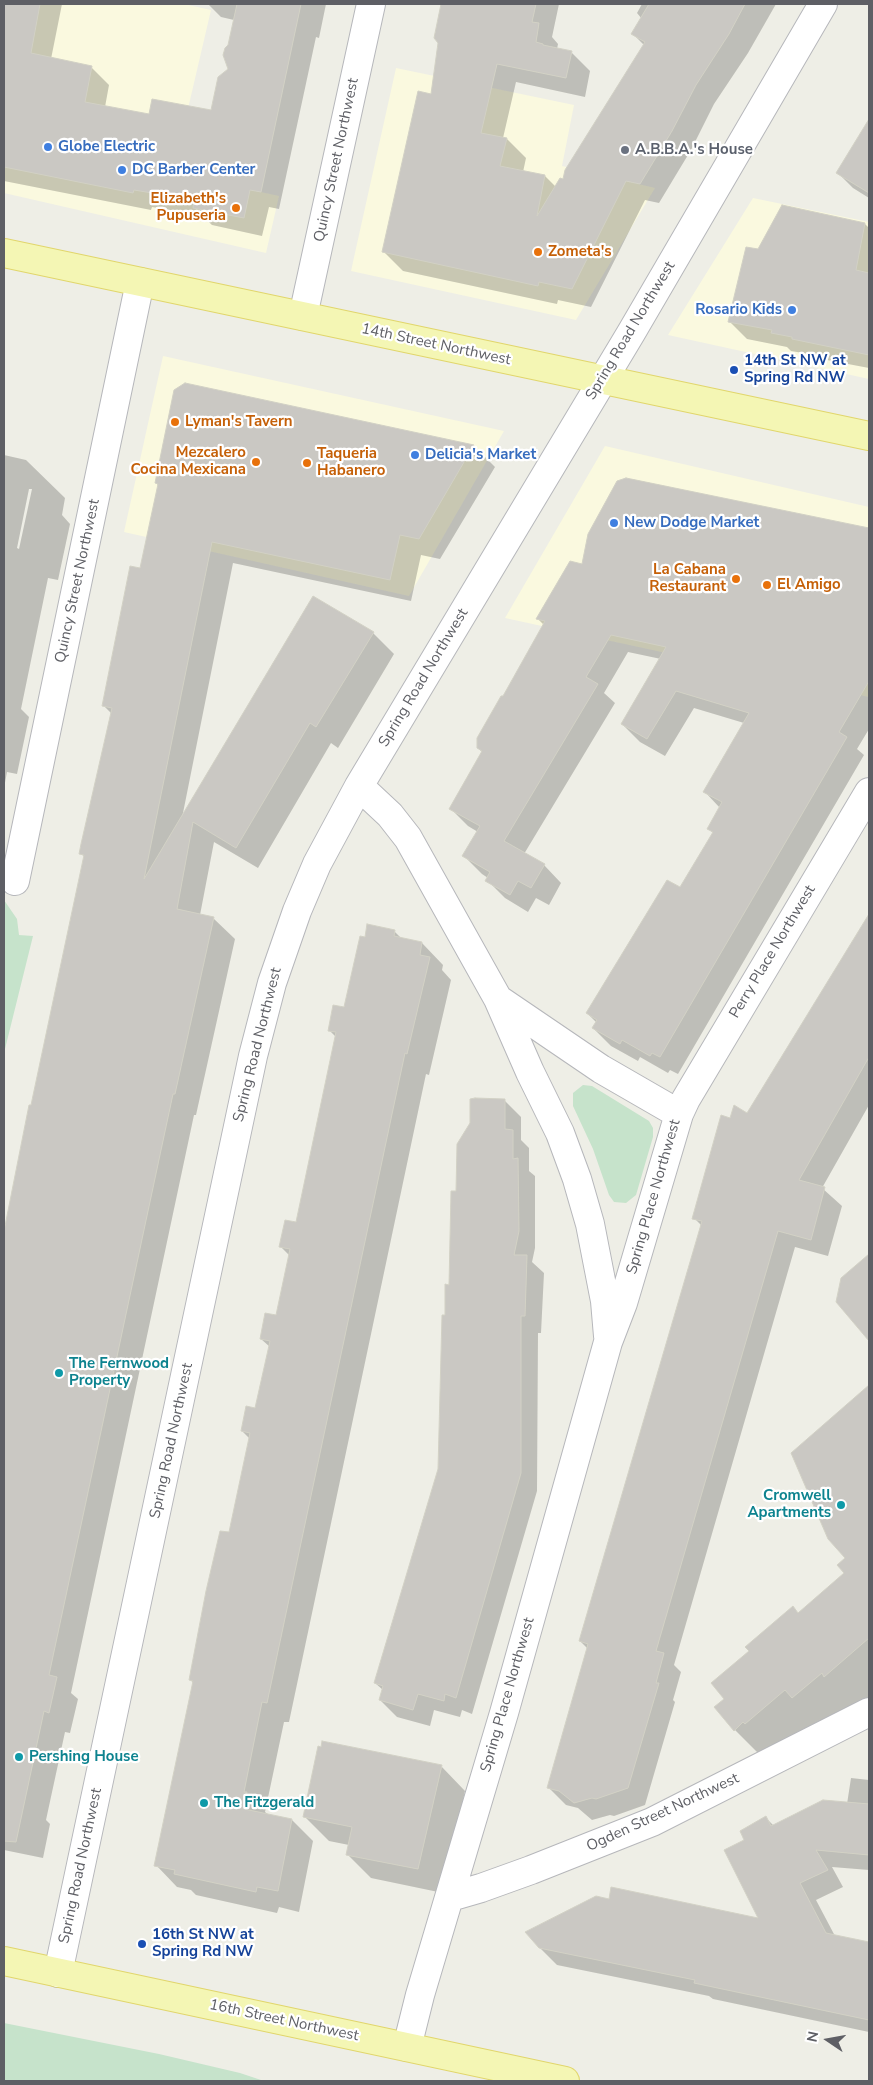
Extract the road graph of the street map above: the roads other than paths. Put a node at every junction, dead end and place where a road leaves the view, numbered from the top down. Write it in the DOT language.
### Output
graph roads {
  1 [pos="370,4"];
  2 [pos="823,4"];
  3 [pos="4,253"];
  4 [pos="140,282"];
  5 [pos="303,316"];
  6 [pos="602,380"];
  7 [pos="869,436"];
  8 [pos="358,786"];
  9 [pos="869,792"];
  10 [pos="16,881"];
  11 [pos="498,999"];
  12 [pos="679,1114"];
  13 [pos="608,1342"];
  14 [pos="869,1712"];
  15 [pos="450,1897"];
  16 [pos="4,1961"];
  17 [pos="58,1973"];
  18 [pos="407,2047"];
  19 [pos="565,2081"];
  1 -- 5 [label="street, Quincy Street Northwest"];
  2 -- 6 [label="street, Spring Road Northwest"];
  3 -- 4 [label="main road, 14th Street Northwest"];
  4 -- 5 [label="main road, 14th Street Northwest"];
  4 -- 10 [label="street, Quincy Street Northwest"];
  5 -- 6 [label="main road, 14th Street Northwest"];
  6 -- 7 [label="main road, 14th Street Northwest"];
  6 -- 8 [label="street, Spring Road Northwest"];
  8 -- 11 [label="street, Spring Place Northwest"];
  8 -- 17 [label="street, Spring Road Northwest"];
  9 -- 12 [label="street, Perry Place Northwest"];
  11 -- 12 [label="street, Spring Place Northwest"];
  11 -- 13 [label="street, Spring Place Northwest"];
  12 -- 13 [label="street, Spring Place Northwest"];
  13 -- 15 [label="street, Spring Place Northwest"];
  14 -- 15 [label="street, Ogden Street Northwest"];
  15 -- 18 [label="street, Spring Place Northwest"];
  16 -- 17 [label="main road, 16th Street Northwest"];
  17 -- 18 [label="main road, 16th Street Northwest"];
  18 -- 19 [label="main road, 16th Street Northwest"];
}
